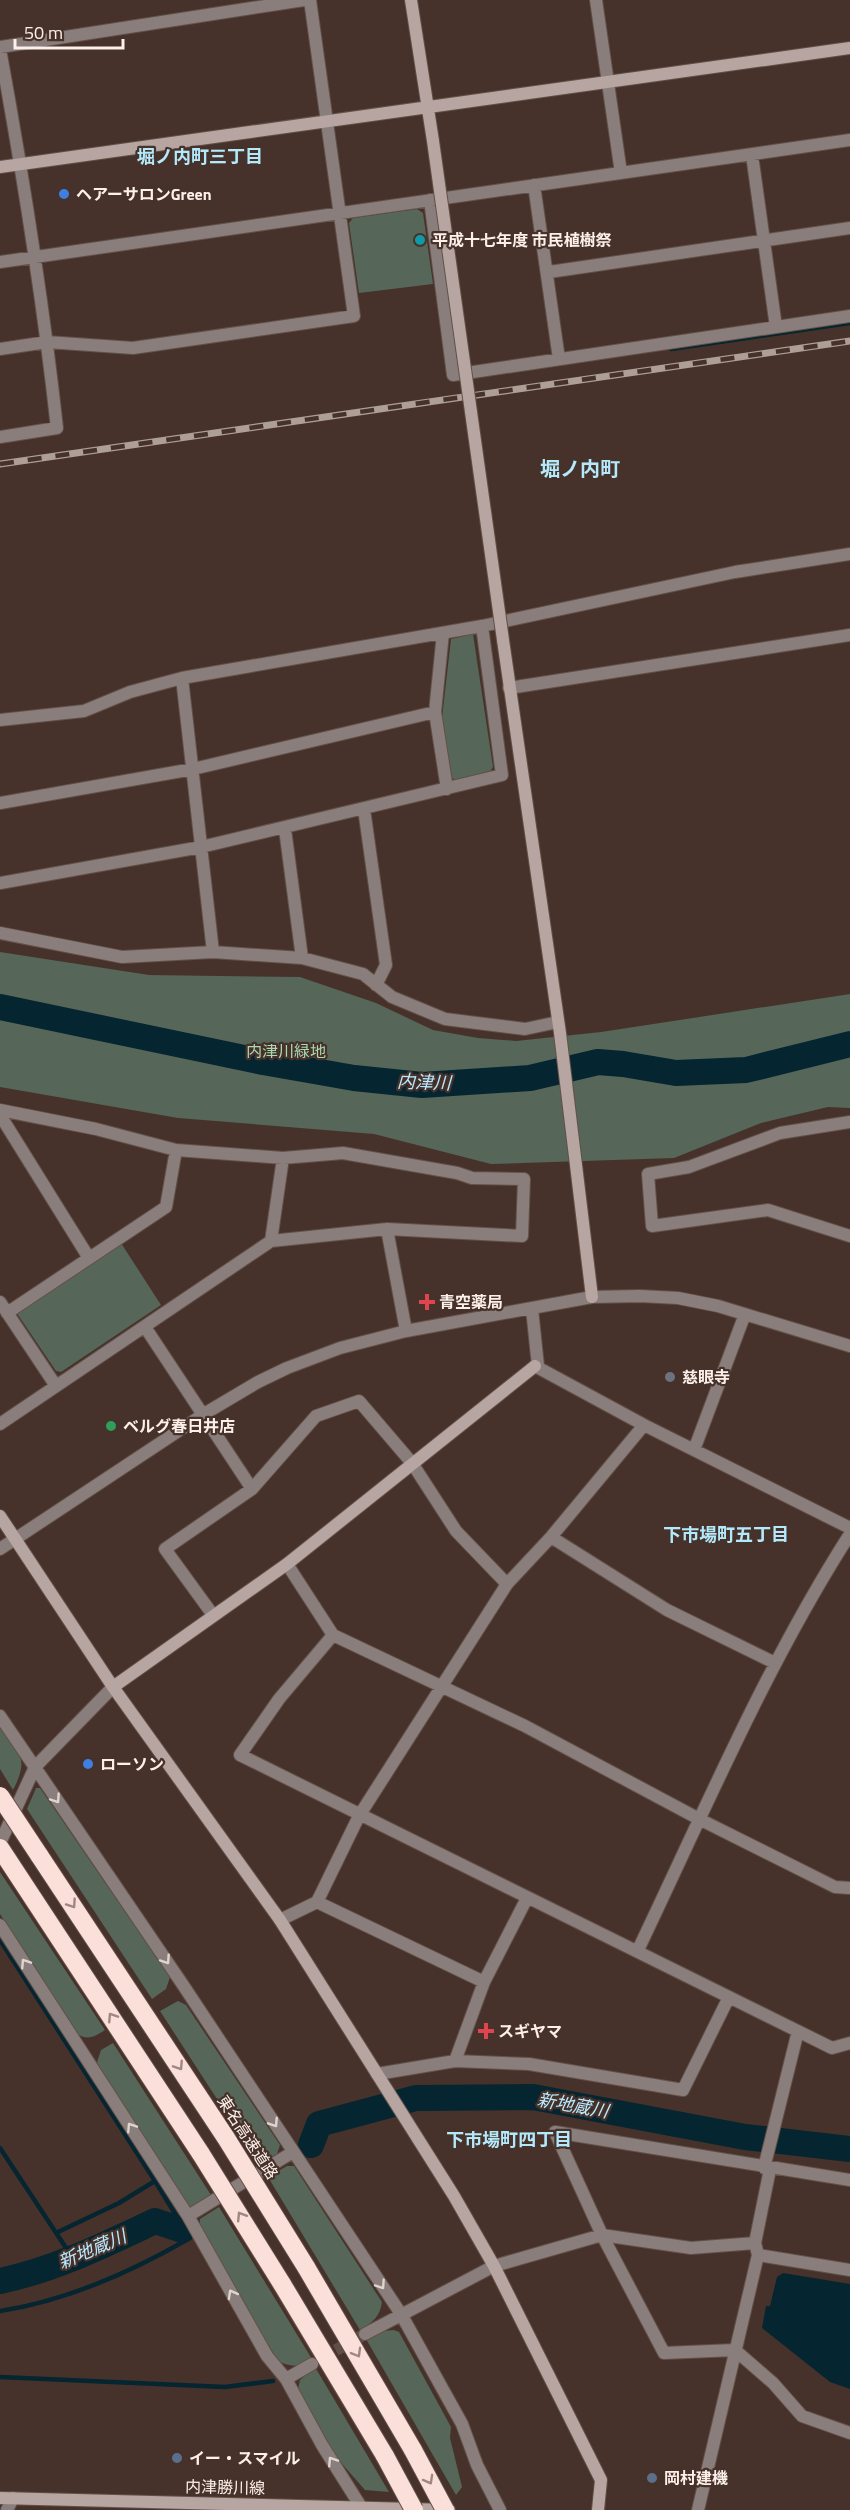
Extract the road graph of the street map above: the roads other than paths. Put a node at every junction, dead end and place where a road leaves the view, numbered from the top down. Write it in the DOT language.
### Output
graph roads {
  1 [pos="304,0"];
  2 [pos="310,0"];
  3 [pos="411,0"];
  4 [pos="596,0"];
  5 [pos="0,48"];
  6 [pos="850,48"];
  7 [pos="607,80"];
  8 [pos="427,108"];
  9 [pos="329,122"];
  10 [pos="850,140"];
  11 [pos="752,155"];
  12 [pos="21,164"];
  13 [pos="0,167"];
  14 [pos="621,173"];
  15 [pos="534,185"];
  16 [pos="430,201"];
  17 [pos="341,213"];
  18 [pos="850,228"];
  19 [pos="764,240"];
  20 [pos="34,256"];
  21 [pos="0,261"];
  22 [pos="549,272"];
  23 [pos="850,316"];
  24 [pos="776,327"];
  25 [pos="47,342"];
  26 [pos="0,349"];
  27 [pos="559,359"];
  28 [pos="0,437"];
  29 [pos="850,554"];
  30 [pos="482,626"];
  31 [pos="443,633"];
  32 [pos="850,635"];
  33 [pos="182,678"];
  34 [pos="509,688"];
  35 [pos="435,712"];
  36 [pos="0,720"];
  37 [pos="193,769"];
  38 [pos="447,789"];
  39 [pos="0,803"];
  40 [pos="364,810"];
  41 [pos="285,829"];
  42 [pos="201,848"];
  43 [pos="0,883"];
  44 [pos="0,933"];
  45 [pos="213,952"];
  46 [pos="302,958"];
  47 [pos="376,985"];
  48 [pos="559,1028"];
  49 [pos="0,1110"];
  50 [pos="0,1115"];
  51 [pos="850,1122"];
  52 [pos="176,1149"];
  53 [pos="283,1158"];
  54 [pos="387,1229"];
  55 [pos="850,1236"];
  56 [pos="271,1241"];
  57 [pos="89,1258"];
  58 [pos="592,1296"];
  59 [pos="0,1302"];
  60 [pos="532,1309"];
  61 [pos="8,1313"];
  62 [pos="745,1314"];
  63 [pos="145,1327"];
  64 [pos="406,1332"];
  65 [pos="850,1346"];
  66 [pos="536,1366"];
  67 [pos="56,1386"];
  68 [pos="204,1414"];
  69 [pos="0,1424"];
  70 [pos="644,1425"];
  71 [pos="693,1450"];
  72 [pos="412,1463"];
  73 [pos="252,1488"];
  74 [pos="0,1516"];
  75 [pos="850,1528"];
  76 [pos="850,1534"];
  77 [pos="551,1537"];
  78 [pos="15,1539"];
  79 [pos="0,1549"];
  80 [pos="287,1564"];
  81 [pos="507,1584"];
  82 [pos="213,1615"];
  83 [pos="333,1635"];
  84 [pos="775,1663"];
  85 [pos="443,1685"];
  86 [pos="113,1687"];
  87 [pos="0,1716"];
  88 [pos="34,1767"];
  89 [pos="0,1796"];
  90 [pos="358,1816"];
  91 [pos="701,1820"];
  92 [pos="0,1843"];
  93 [pos="0,1848"];
  94 [pos="850,1888"];
  95 [pos="527,1898"];
  96 [pos="317,1902"];
  97 [pos="280,1920"];
  98 [pos="0,1925"];
  99 [pos="638,1950"];
  100 [pos="484,1982"];
  101 [pos="729,1997"];
  102 [pos="798,2031"];
  103 [pos="850,2043"];
  104 [pos="455,2061"];
  105 [pos="379,2078"];
  106 [pos="293,2152"];
  107 [pos="767,2168"];
  108 [pos="850,2181"];
  109 [pos="188,2216"];
  110 [pos="602,2235"];
  111 [pos="756,2249"];
  112 [pos="494,2266"];
  113 [pos="850,2270"];
  114 [pos="401,2314"];
  115 [pos="365,2334"];
  116 [pos="735,2350"];
  117 [pos="312,2364"];
  118 [pos="286,2379"];
  119 [pos="850,2433"];
  120 [pos="6,2498"];
  121 [pos="0,2503"];
  122 [pos="362,2508"];
  123 [pos="7,2510"];
  124 [pos="414,2510"];
  125 [pos="445,2510"];
  126 [pos="450,2510"];
  127 [pos="500,2510"];
  128 [pos="598,2510"];
  129 [pos="698,2510"];
  1 -- 5 [label="street"];
  2 -- 9 [label="street"];
  3 -- 8 [label="street"];
  4 -- 7 [label="street"];
  5 -- 12 [label="street"];
  6 -- 7 [label="street"];
  7 -- 8 [label="street"];
  7 -- 14 [label="street"];
  8 -- 9 [label="street"];
  8 -- 34 [label="street, bridge"];
  9 -- 12 [label="street"];
  9 -- 17 [label="street"];
  10 -- 11 [label="street"];
  11 -- 14 [label="street"];
  11 -- 19 [label="street"];
  12 -- 13 [label="street"];
  12 -- 20 [label="street"];
  14 -- 15 [label="street"];
  15 -- 16 [label="street"];
  15 -- 22 [label="street"];
  16 -- 17 [label="street"];
  16 -- 27 [label="street"];
  17 -- 20 [label="street"];
  17 -- 25 [label="street"];
  18 -- 19 [label="street"];
  19 -- 22 [label="street"];
  19 -- 24 [label="street"];
  20 -- 21 [label="street"];
  20 -- 25 [label="street"];
  22 -- 27 [label="street"];
  23 -- 24 [label="street"];
  24 -- 27 [label="street"];
  25 -- 26 [label="street"];
  25 -- 28 [label="street"];
  29 -- 30 [label="street"];
  30 -- 31 [label="street"];
  30 -- 38 [label="street"];
  31 -- 33 [label="street"];
  31 -- 35 [label="street"];
  32 -- 34 [label="street"];
  33 -- 36 [label="street"];
  33 -- 37 [label="street"];
  34 -- 48 [label="street"];
  35 -- 37 [label="street"];
  35 -- 38 [label="street"];
  37 -- 39 [label="street"];
  37 -- 42 [label="street"];
  38 -- 40 [label="street"];
  40 -- 41 [label="street"];
  40 -- 47 [label="street"];
  41 -- 42 [label="street"];
  41 -- 46 [label="street"];
  42 -- 43 [label="street"];
  42 -- 45 [label="street"];
  44 -- 45 [label="street"];
  45 -- 46 [label="street"];
  46 -- 47 [label="street"];
  47 -- 48 [label="street"];
  48 -- 58 [label="street"];
  49 -- 52 [label="street"];
  50 -- 57 [label="street"];
  51 -- 55 [label="street"];
  52 -- 53 [label="street"];
  52 -- 57 [label="street"];
  53 -- 54 [label="street"];
  53 -- 56 [label="street"];
  54 -- 56 [label="street"];
  54 -- 64 [label="street"];
  56 -- 63 [label="street"];
  57 -- 61 [label="street"];
  58 -- 60 [label="street"];
  58 -- 62 [label="street"];
  59 -- 61 [label="street"];
  60 -- 64 [label="street"];
  60 -- 66 [label="street"];
  61 -- 67 [label="street"];
  62 -- 65 [label="street"];
  62 -- 71 [label="street"];
  63 -- 67 [label="street"];
  63 -- 68 [label="street"];
  64 -- 68 [label="street"];
  66 -- 70 [label="street"];
  66 -- 72 [label="street"];
  67 -- 69 [label="street"];
  68 -- 73 [label="street"];
  68 -- 78 [label="street"];
  70 -- 71 [label="street"];
  70 -- 77 [label="street"];
  71 -- 75 [label="street"];
  72 -- 73 [label="street"];
  72 -- 80 [label="street"];
  72 -- 81 [label="street"];
  73 -- 82 [label="street"];
  74 -- 78 [label="street"];
  76 -- 84 [label="street"];
  77 -- 81 [label="street"];
  77 -- 84 [label="street"];
  78 -- 79 [label="street"];
  78 -- 86 [label="street"];
  80 -- 82 [label="street"];
  80 -- 83 [label="street"];
  81 -- 85 [label="street"];
  82 -- 86 [label="street"];
  83 -- 85 [label="street"];
  83 -- 90 [label="street"];
  84 -- 91 [label="street"];
  85 -- 90 [label="street"];
  85 -- 91 [label="street"];
  86 -- 88 [label="street"];
  86 -- 97 [label="street"];
  87 -- 88 [label="street"];
  88 -- 92 [label="street"];
  88 -- 106 [label="street, one-way"];
  89 -- 125 [label="highway, 東名高速道路, one-way, bridge"];
  90 -- 95 [label="street"];
  90 -- 96 [label="street"];
  91 -- 94 [label="street"];
  91 -- 99 [label="street"];
  124 -- 93 [label="highway, one-way, bridge"];
  95 -- 99 [label="street"];
  95 -- 100 [label="street"];
  96 -- 97 [label="street"];
  96 -- 100 [label="street"];
  97 -- 105 [label="street"];
  109 -- 98 [label="street, one-way"];
  99 -- 101 [label="street"];
  100 -- 104 [label="street"];
  101 -- 102 [label="street"];
  101 -- 104 [label="street"];
  102 -- 103 [label="street"];
  102 -- 107 [label="street"];
  104 -- 105 [label="street"];
  105 -- 112 [label="street"];
  106 -- 109 [label="street"];
  106 -- 114 [label="street, one-way"];
  107 -- 108 [label="street"];
  107 -- 110 [label="street"];
  107 -- 111 [label="street"];
  118 -- 109 [label="street, one-way"];
  110 -- 111 [label="street"];
  110 -- 112 [label="street"];
  110 -- 116 [label="street"];
  111 -- 113 [label="street"];
  111 -- 116 [label="street"];
  112 -- 114 [label="street"];
  112 -- 128 [label="street"];
  114 -- 115 [label="street"];
  114 -- 127 [label="street"];
  116 -- 119 [label="street"];
  116 -- 129 [label="street"];
  117 -- 118 [label="street"];
  122 -- 118 [label="street, one-way"];
  120 -- 121 [label="street"];
  120 -- 122 [label="street, 内津勝川線"];
  120 -- 123 [label="street"];
  122 -- 126 [label="street, 内津勝川線"];
}
